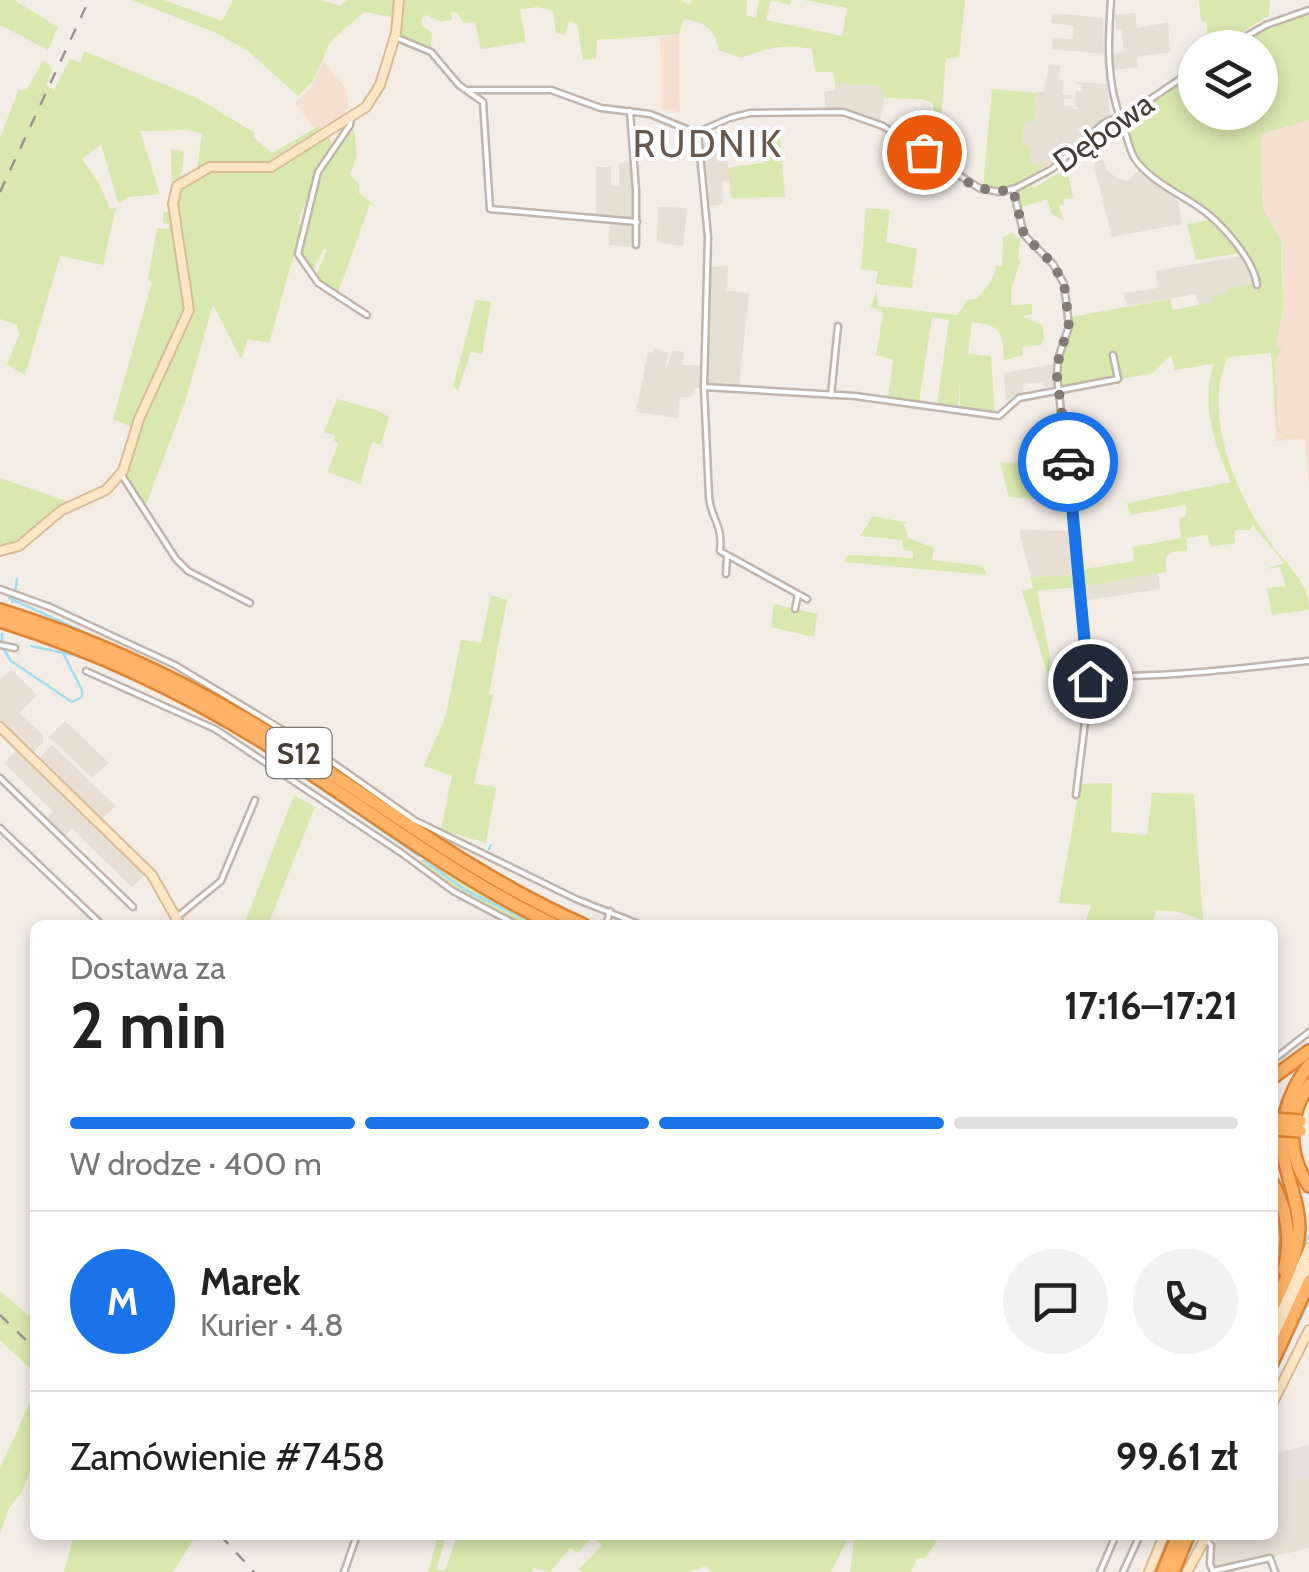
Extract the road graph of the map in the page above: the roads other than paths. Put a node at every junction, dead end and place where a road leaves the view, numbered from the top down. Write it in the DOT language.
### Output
graph roads {
  1 [pos="400,0"];
  2 [pos="1110,0"];
  3 [pos="1309,10"];
  4 [pos="1257,30"];
  5 [pos="395,37"];
  6 [pos="1178,80"];
  7 [pos="468,90"];
  8 [pos="630,111"];
  9 [pos="1118,116"];
  10 [pos="350,117"];
  11 [pos="698,133"];
  12 [pos="1013,189"];
  13 [pos="637,222"];
  14 [pos="636,245"];
  15 [pos="1257,285"];
  16 [pos="367,316"];
  17 [pos="838,326"];
  18 [pos="1113,356"];
  19 [pos="704,387"];
  20 [pos="1059,390"];
  21 [pos="831,395"];
  22 [pos="121,474"];
  23 [pos="0,551"];
  24 [pos="727,557"];
  25 [pos="726,574"];
  26 [pos="0,589"];
  27 [pos="798,595"];
  28 [pos="806,599"];
  29 [pos="250,604"];
  30 [pos="796,609"];
  31 [pos="0,610"];
  32 [pos="0,622"];
  33 [pos="0,645"];
  34 [pos="15,648"];
  35 [pos="1309,662"];
  36 [pos="86,670"];
  37 [pos="1091,673"];
  38 [pos="0,727"];
  39 [pos="0,778"];
  40 [pos="1076,795"];
  41 [pos="255,800"];
  42 [pos="0,828"];
  43 [pos="133,907"];
  44 [pos="610,911"];
  45 [pos="97,920"];
  46 [pos="178,920"];
  47 [pos="179,920"];
  48 [pos="507,920"];
  49 [pos="546,920"];
  50 [pos="574,920"];
  51 [pos="607,920"];
  52 [pos="631,920"];
  53 [pos="1309,1032"];
  54 [pos="1309,1051"];
  55 [pos="1278,1057"];
  56 [pos="1309,1065"];
  57 [pos="1278,1074"];
  58 [pos="1309,1085"];
  59 [pos="1278,1124"];
  60 [pos="1304,1126"];
  61 [pos="1309,1186"];
  62 [pos="1278,1194"];
  63 [pos="1309,1248"];
  64 [pos="1309,1264"];
  65 [pos="1309,1282"];
  66 [pos="1309,1291"];
  67 [pos="1279,1294"];
  68 [pos="1296,1312"];
  69 [pos="1278,1316"];
  70 [pos="1309,1330"];
  71 [pos="1278,1333"];
  72 [pos="1278,1350"];
  73 [pos="1278,1392"];
  74 [pos="355,1540"];
  75 [pos="1114,1540"];
  76 [pos="1138,1540"];
  77 [pos="1159,1540"];
  78 [pos="1176,1540"];
  79 [pos="1186,1540"];
  80 [pos="1204,1540"];
  81 [pos="1208,1540"];
  82 [pos="1210,1570"];
  83 [pos="344,1572"];
  84 [pos="1100,1572"];
  85 [pos="1123,1572"];
  86 [pos="1149,1572"];
  87 [pos="1163,1572"];
  88 [pos="1172,1572"];
  89 [pos="1187,1572"];
  90 [pos="1275,1572"];
  1 -- 5 [label="street"];
  2 -- 9 [label="street"];
  3 -- 4 [label="street"];
  5 -- 7 [label="street"];
  5 -- 10 [label="street"];
  6 -- 9 [label="street, Dębowa"];
  7 -- 8 [label="street"];
  7 -- 13 [label="street"];
  8 -- 11 [label="street"];
  8 -- 13 [label="street"];
  9 -- 12 [label="street, Dębowa"];
  9 -- 15 [label="street"];
  10 -- 16 [label="street"];
  10 -- 22 [label="street"];
  11 -- 12 [label="street"];
  11 -- 19 [label="street"];
  12 -- 20 [label="street"];
  13 -- 14 [label="street"];
  17 -- 21 [label="street"];
  18 -- 20 [label="street"];
  19 -- 21 [label="street"];
  19 -- 24 [label="street"];
  20 -- 21 [label="street"];
  20 -- 37 [label="street"];
  22 -- 23 [label="street"];
  22 -- 29 [label="street"];
  24 -- 25 [label="street"];
  24 -- 27 [label="street"];
  26 -- 44 [label="street"];
  27 -- 28 [label="street"];
  27 -- 30 [label="street"];
  31 -- 50 [label="highway, S12"];
  32 -- 49 [label="highway, S12"];
  33 -- 34 [label="street"];
  35 -- 37 [label="street"];
  36 -- 48 [label="street"];
  37 -- 40 [label="street"];
  38 -- 46 [label="street"];
  39 -- 43 [label="street"];
  41 -- 47 [label="street"];
  42 -- 45 [label="street"];
  44 -- 51 [label="street"];
  44 -- 52 [label="street"];
  53 -- 55 [label="street"];
  54 -- 57 [label="highway"];
  56 -- 67 [label="highway"];
  58 -- 61 [label="highway"];
  59 -- 60 [label="highway, bridge"];
  62 -- 67 [label="highway"];
  63 -- 69 [label="street"];
  64 -- 71 [label="street"];
  65 -- 68 [label="highway"];
  66 -- 68 [label="highway"];
  68 -- 72 [label="highway"];
  70 -- 73 [label="street"];
  74 -- 83 [label="street"];
  75 -- 84 [label="street"];
  76 -- 85 [label="street"];
  77 -- 86 [label="street"];
  78 -- 87 [label="highway"];
  79 -- 88 [label="highway"];
  80 -- 89 [label="street"];
  81 -- 82 [label="street"];
  82 -- 90 [label="street"];
}
